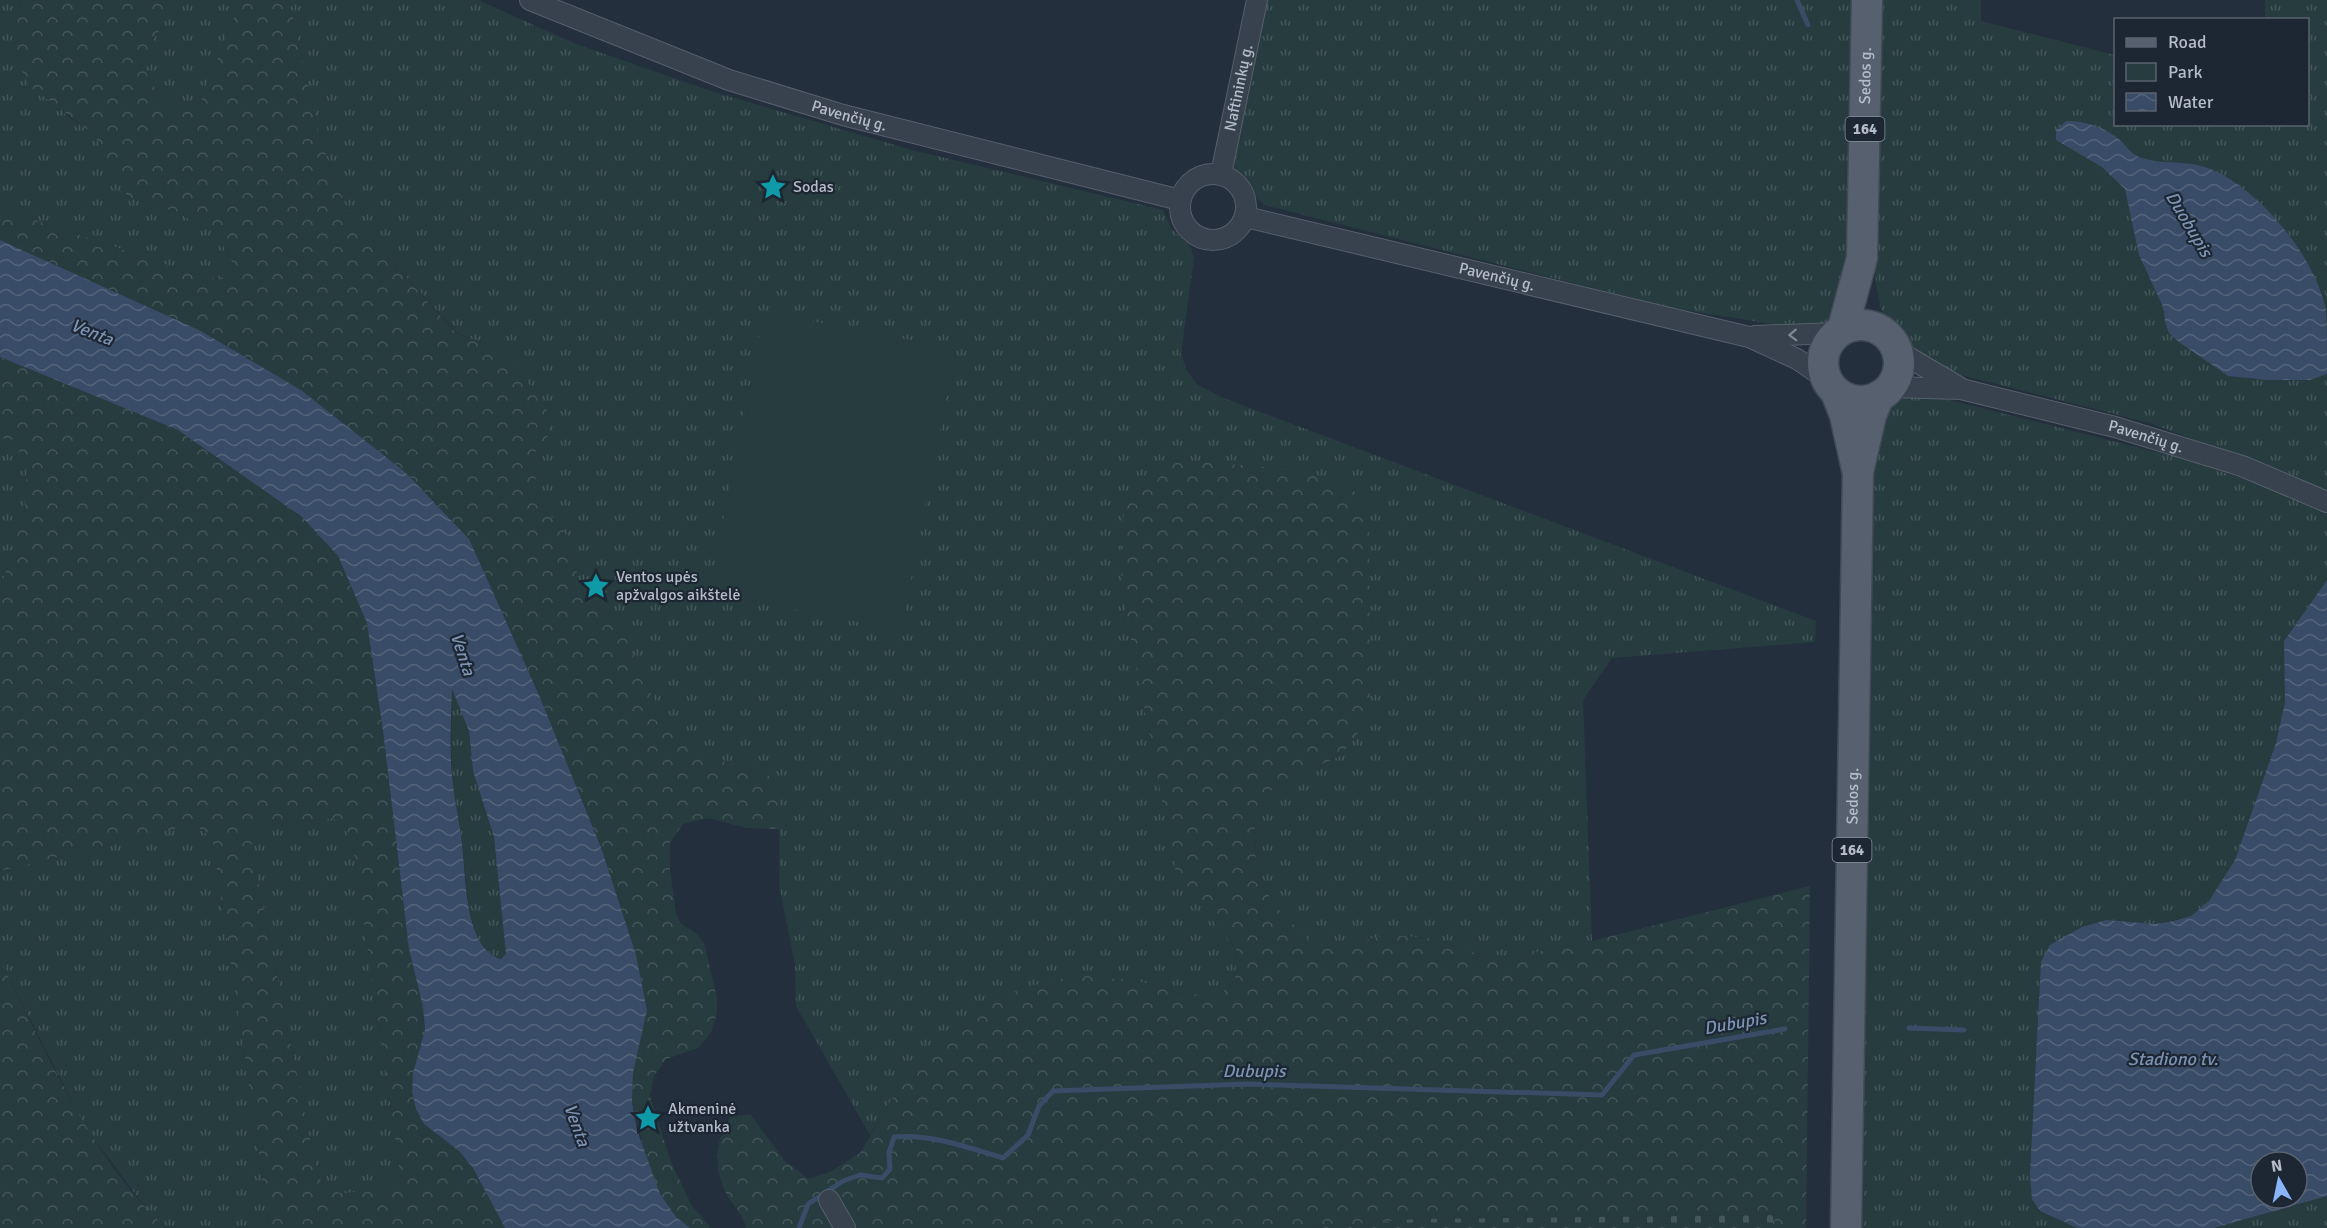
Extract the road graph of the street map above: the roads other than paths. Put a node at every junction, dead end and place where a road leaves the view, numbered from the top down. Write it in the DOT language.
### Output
graph roads {
  1 [pos="530,0"];
  2 [pos="1257,0"];
  3 [pos="1867,0"];
  4 [pos="1221,174"];
  5 [pos="1180,201"];
  6 [pos="1245,217"];
  7 [pos="1862,258"];
  8 [pos="1839,331"];
  9 [pos="1749,336"];
  10 [pos="1890,341"];
  11 [pos="1831,385"];
  12 [pos="1961,389"];
  13 [pos="1885,392"];
  14 [pos="1858,472"];
  15 [pos="2327,502"];
  16 [pos="829,1200"];
  17 [pos="844,1228"];
  18 [pos="1846,1228"];
  1 -- 5 [label="street, Pavenčių g."];
  2 -- 4 [label="street, Naftininkų g."];
  3 -- 7 [label="main road, Sedos g. / 164"];
  4 -- 5 [label="street"];
  4 -- 6 [label="street"];
  5 -- 6 [label="street"];
  6 -- 9 [label="street, Pavenčių g."];
  7 -- 8 [label="main road, Sedos g. / 164"];
  7 -- 10 [label="main road, Sedos g. / 164"];
  8 -- 9 [label="street, Pavenčių g., one-way"];
  8 -- 10 [label="main road"];
  8 -- 11 [label="main road, 164"];
  9 -- 11 [label="street, Pavenčių g."];
  10 -- 12 [label="street, Pavenčių g."];
  10 -- 13 [label="main road, 164"];
  11 -- 13 [label="main road"];
  11 -- 14 [label="main road, Sedos g. / 164"];
  12 -- 13 [label="street, Pavenčių g."];
  12 -- 15 [label="street, Pavenčių g."];
  13 -- 14 [label="main road, Sedos g. / 164"];
  14 -- 18 [label="main road, Sedos g. / 164"];
  16 -- 17 [label="street"];
}
